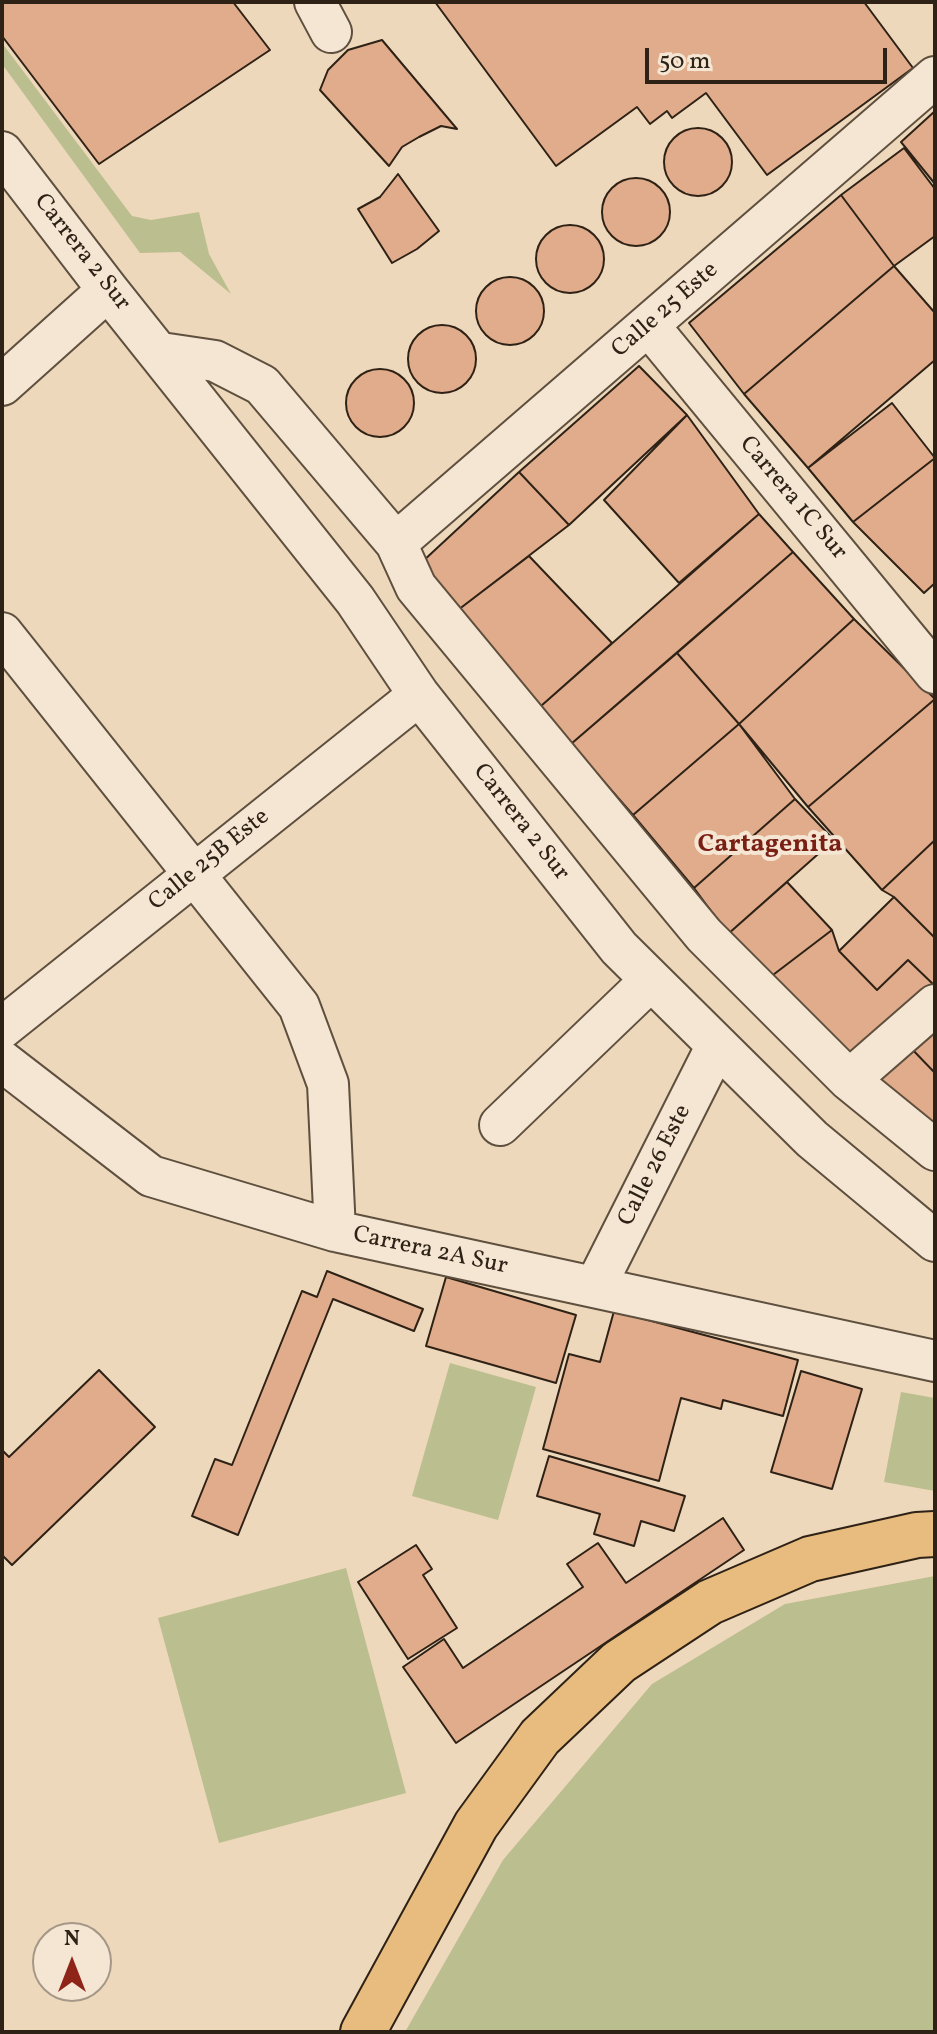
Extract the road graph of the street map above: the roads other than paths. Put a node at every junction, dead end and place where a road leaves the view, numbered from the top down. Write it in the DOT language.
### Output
graph roads {
  1 [pos="935,77"];
  2 [pos="2,152"];
  3 [pos="108,290"];
  4 [pos="649,326"];
  5 [pos="161,353"];
  6 [pos="2,385"];
  7 [pos="396,543"];
  8 [pos="2,633"];
  9 [pos="935,673"];
  10 [pos="419,695"];
  11 [pos="195,872"];
  12 [pos="651,980"];
  13 [pos="935,1005"];
  14 [pos="2,1028"];
  15 [pos="717,1045"];
  16 [pos="2,1061"];
  17 [pos="849,1080"];
  18 [pos="500,1125"];
  19 [pos="935,1150"];
  20 [pos="335,1231"];
  21 [pos="935,1241"];
  22 [pos="595,1287"];
  23 [pos="935,1361"];
  24 [pos="935,1534"];
  25 [pos="363,2032"];
  1 -- 4 [label="street, Calle 25 Este"];
  2 -- 3 [label="street, Carrera 2 Sur"];
  3 -- 5 [label="street, Carrera 2 Sur"];
  3 -- 6 [label="street"];
  4 -- 7 [label="street, Calle 25 Este"];
  4 -- 9 [label="street, Carrera 1C Sur"];
  5 -- 7 [label="street"];
  5 -- 10 [label="street, Carrera 2 Sur"];
  7 -- 17 [label="street"];
  8 -- 11 [label="street, Carrera 2A Sur"];
  10 -- 11 [label="street, Calle 25B Este"];
  10 -- 12 [label="street, Carrera 2 Sur"];
  11 -- 14 [label="street, Calle 25B Este"];
  11 -- 20 [label="street, Carrera 2A Sur"];
  12 -- 15 [label="street, Carrera 2 Sur"];
  12 -- 18 [label="street"];
  13 -- 17 [label="street"];
  15 -- 21 [label="street, Carrera 2 Sur"];
  15 -- 22 [label="street, Calle 26 Este"];
  16 -- 20 [label="street"];
  17 -- 19 [label="street"];
  20 -- 22 [label="street, Carrera 2A Sur"];
  22 -- 23 [label="street, Carrera 2A Sur"];
  24 -- 25 [label="main road"];
}
